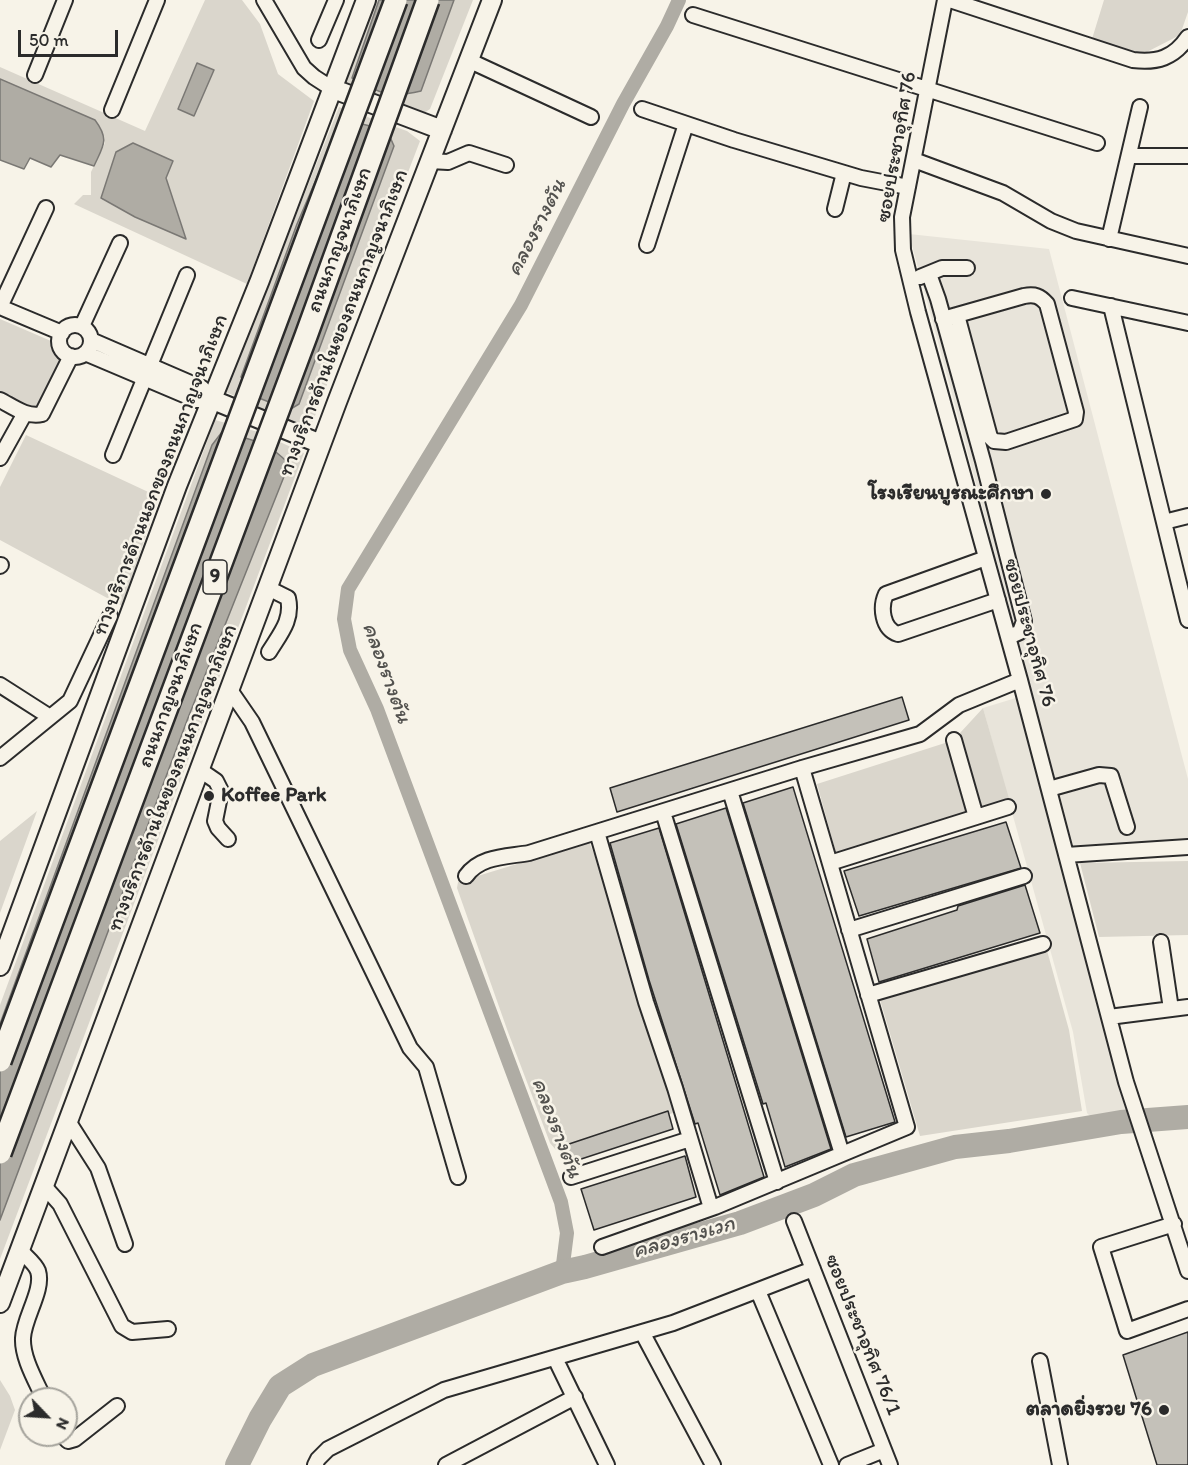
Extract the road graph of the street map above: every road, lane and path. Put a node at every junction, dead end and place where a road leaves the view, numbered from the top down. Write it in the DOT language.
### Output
graph roads {
  1 [pos="64,0"];
  2 [pos="157,0"];
  3 [pos="264,0"];
  4 [pos="336,0"];
  5 [pos="366,0"];
  6 [pos="396,0"];
  7 [pos="428,0"];
  8 [pos="492,0"];
  9 [pos="945,0"];
  10 [pos="950,0"];
  11 [pos="693,15"];
  12 [pos="1188,37"];
  13 [pos="319,40"];
  14 [pos="468,60"];
  15 [pos="35,75"];
  16 [pos="331,88"];
  17 [pos="928,90"];
  18 [pos="1140,107"];
  19 [pos="642,109"];
  20 [pos="112,110"];
  21 [pos="591,117"];
  22 [pos="686,124"];
  23 [pos="442,130"];
  24 [pos="1097,143"];
  25 [pos="1129,156"];
  26 [pos="1188,156"];
  27 [pos="914,160"];
  28 [pos="430,161"];
  29 [pos="506,165"];
  30 [pos="844,173"];
  31 [pos="908,187"];
  32 [pos="46,208"];
  33 [pos="835,209"];
  34 [pos="1109,239"];
  35 [pos="120,243"];
  36 [pos="647,245"];
  37 [pos="1187,253"];
  38 [pos="967,268"];
  39 [pos="928,274"];
  40 [pos="187,275"];
  41 [pos="911,279"];
  42 [pos="1072,298"];
  43 [pos="1112,306"];
  44 [pos="0,307"];
  45 [pos="950,317"];
  46 [pos="1188,323"];
  47 [pos="82,326"];
  48 [pos="62,333"];
  49 [pos="88,346"];
  50 [pos="71,356"];
  51 [pos="146,371"];
  52 [pos="0,400"];
  53 [pos="213,400"];
  54 [pos="25,413"];
  55 [pos="321,444"];
  56 [pos="113,455"];
  57 [pos="0,458"];
  58 [pos="1188,516"];
  59 [pos="1164,522"];
  60 [pos="986,558"];
  61 [pos="268,588"];
  62 [pos="998,600"];
  63 [pos="110,616"];
  64 [pos="1188,620"];
  65 [pos="1009,637"];
  66 [pos="269,652"];
  67 [pos="1020,680"];
  68 [pos="0,685"];
  69 [pos="230,690"];
  70 [pos="50,717"];
  71 [pos="954,740"];
  72 [pos="0,758"];
  73 [pos="802,768"];
  74 [pos="200,770"];
  75 [pos="1049,789"];
  76 [pos="730,791"];
  77 [pos="1008,807"];
  78 [pos="663,812"];
  79 [pos="976,817"];
  80 [pos="1127,827"];
  81 [pos="597,832"];
  82 [pos="228,839"];
  83 [pos="1188,847"];
  84 [pos="1066,855"];
  85 [pos="830,863"];
  86 [pos="466,876"];
  87 [pos="1024,876"];
  88 [pos="849,930"];
  89 [pos="1161,942"];
  90 [pos="1043,944"];
  91 [pos="0,966"];
  92 [pos="868,995"];
  93 [pos="1188,1007"];
  94 [pos="1171,1009"];
  95 [pos="1109,1017"];
  96 [pos="0,1061"];
  97 [pos="68,1121"];
  98 [pos="690,1139"];
  99 [pos="0,1154"];
  100 [pos="842,1154"];
  101 [pos="458,1177"];
  102 [pos="571,1177"];
  103 [pos="777,1182"];
  104 [pos="44,1186"];
  105 [pos="711,1208"];
  106 [pos="794,1221"];
  107 [pos="1174,1224"];
  108 [pos="125,1244"];
  109 [pos="602,1247"];
  110 [pos="20,1250"];
  111 [pos="813,1269"];
  112 [pos="1188,1271"];
  113 [pos="758,1291"];
  114 [pos="0,1303"];
  115 [pos="1188,1309"];
  116 [pos="168,1329"];
  117 [pos="642,1332"];
  118 [pos="555,1358"];
  119 [pos="1040,1361"];
  120 [pos="39,1387"];
  121 [pos="575,1397"];
  122 [pos="117,1406"];
  123 [pos="78,1436"];
  124 [pos="884,1450"];
  125 [pos="315,1465"];
  126 [pos="446,1465"];
  127 [pos="607,1465"];
  128 [pos="713,1465"];
  129 [pos="831,1465"];
  130 [pos="847,1465"];
  131 [pos="890,1465"];
  132 [pos="1060,1465"];
  1 -- 15 [label="street"];
  2 -- 20 [label="street"];
  3 -- 16 [label="street"];
  4 -- 13 [label="street"];
  5 -- 16 [label="main road, ทางบริการด้านนอกของถนนกาญจนาภิเษก"];
  6 -- 96 [label="highway, ถนนกาญจนาภิเษก / 9, bridge"];
  7 -- 99 [label="highway, ถนนกาญจนาภิเษก / 9, bridge"];
  8 -- 14 [label="main road, ทางบริการด้านในของถนนกาญจนาภิเษก"];
  9 -- 17 [label="street, ซอยประชาอุทิศ 76"];
  10 -- 12 [label="street"];
  11 -- 17 [label="street"];
  14 -- 21 [label="street"];
  14 -- 23 [label="main road, ทางบริการด้านในของถนนกาญจนาภิเษก"];
  16 -- 23 [label="main road"];
  16 -- 53 [label="main road, ทางบริการด้านนอกของถนนกาญจนาภิเษก"];
  17 -- 24 [label="street"];
  17 -- 27 [label="street, ซอยประชาอุทิศ 76"];
  18 -- 25 [label="street"];
  19 -- 22 [label="street"];
  22 -- 30 [label="street"];
  22 -- 36 [label="street"];
  23 -- 28 [label="main road, ทางบริการด้านในของถนนกาญจนาภิเษก"];
  25 -- 26 [label="street"];
  25 -- 34 [label="street"];
  27 -- 31 [label="street, ซอยประชาอุทิศ 76"];
  27 -- 34 [label="street"];
  28 -- 29 [label="street"];
  28 -- 55 [label="main road, ทางบริการด้านในของถนนกาญจนาภิเษก"];
  30 -- 31 [label="street"];
  30 -- 33 [label="street"];
  31 -- 41 [label="street, ซอยประชาอุทิศ 76"];
  32 -- 44 [label="street"];
  34 -- 37 [label="street"];
  35 -- 47 [label="street"];
  38 -- 39 [label="street"];
  39 -- 41 [label="street"];
  39 -- 45 [label="street"];
  40 -- 51 [label="street"];
  41 -- 60 [label="street, ซอยประชาอุทิศ 76"];
  42 -- 43 [label="street"];
  43 -- 46 [label="street"];
  43 -- 59 [label="street"];
  44 -- 48 [label="street"];
  45 -- 45 [label="street"];
  45 -- 65 [label="street"];
  47 -- 48 [label="street"];
  47 -- 49 [label="street"];
  48 -- 50 [label="street"];
  49 -- 50 [label="street"];
  49 -- 51 [label="street"];
  50 -- 54 [label="street"];
  51 -- 53 [label="street"];
  51 -- 56 [label="street"];
  52 -- 54 [label="street"];
  53 -- 55 [label="main road"];
  53 -- 91 [label="main road, ทางบริการด้านนอกของถนนกาญจนาภิเษก"];
  54 -- 57 [label="street"];
  55 -- 61 [label="main road, ทางบริการด้านในของถนนกาญจนาภิเษก"];
  58 -- 59 [label="street"];
  59 -- 64 [label="street"];
  60 -- 62 [label="street, ซอยประชาอุทิศ 76"];
  60 -- 62 [label="street"];
  61 -- 66 [label="street"];
  61 -- 69 [label="main road, ทางบริการด้านในของถนนกาญจนาภิเษก"];
  62 -- 65 [label="street, ซอยประชาอุทิศ 76"];
  63 -- 70 [label="street"];
  65 -- 67 [label="street, ซอยประชาอุทิศ 76"];
  67 -- 73 [label="street"];
  67 -- 75 [label="street, ซอยประชาอุทิศ 76"];
  68 -- 70 [label="street"];
  69 -- 74 [label="main road, ทางบริการด้านในของถนนกาญจนาภิเษก"];
  69 -- 101 [label="street"];
  70 -- 72 [label="street"];
  71 -- 79 [label="street"];
  73 -- 76 [label="street"];
  73 -- 85 [label="street"];
  74 -- 82 [label="street"];
  74 -- 97 [label="main road, ทางบริการด้านในของถนนกาญจนาภิเษก"];
  75 -- 80 [label="street"];
  75 -- 84 [label="street, ซอยประชาอุทิศ 76"];
  76 -- 78 [label="street"];
  76 -- 100 [label="street"];
  77 -- 79 [label="street"];
  78 -- 81 [label="street"];
  78 -- 103 [label="street"];
  79 -- 85 [label="street"];
  81 -- 86 [label="street"];
  81 -- 98 [label="street"];
  83 -- 84 [label="street"];
  84 -- 95 [label="street, ซอยประชาอุทิศ 76"];
  85 -- 88 [label="street"];
  87 -- 88 [label="street"];
  88 -- 92 [label="street"];
  89 -- 94 [label="street"];
  90 -- 92 [label="street"];
  92 -- 100 [label="street"];
  93 -- 94 [label="street"];
  94 -- 95 [label="street"];
  95 -- 107 [label="street, ซอยประชาอุทิศ 76"];
  97 -- 104 [label="main road, ทางบริการด้านในของถนนกาญจนาภิเษก"];
  97 -- 108 [label="street"];
  98 -- 102 [label="street"];
  98 -- 105 [label="street"];
  100 -- 103 [label="street"];
  103 -- 105 [label="street"];
  104 -- 110 [label="main road, ทางบริการด้านในของถนนกาญจนาภิเษก"];
  104 -- 116 [label="street"];
  105 -- 109 [label="street"];
  106 -- 111 [label="street, ซอยประชาอุทิศ 76/1"];
  107 -- 112 [label="street, ซอยประชาอุทิศ 76"];
  107 -- 115 [label="street"];
  110 -- 114 [label="main road, ทางบริการด้านในของถนนกาญจนาภิเษก"];
  110 -- 120 [label="street"];
  111 -- 113 [label="street"];
  111 -- 124 [label="street, ซอยประชาอุทิศ 76/1"];
  113 -- 117 [label="street"];
  113 -- 129 [label="street"];
  117 -- 118 [label="street"];
  117 -- 128 [label="street"];
  118 -- 121 [label="street"];
  118 -- 125 [label="street"];
  119 -- 132 [label="street"];
  121 -- 126 [label="street"];
  121 -- 127 [label="street"];
  122 -- 123 [label="street"];
  124 -- 130 [label="street"];
  124 -- 131 [label="street, ซอยประชาอุทิศ 76/1"];
}
